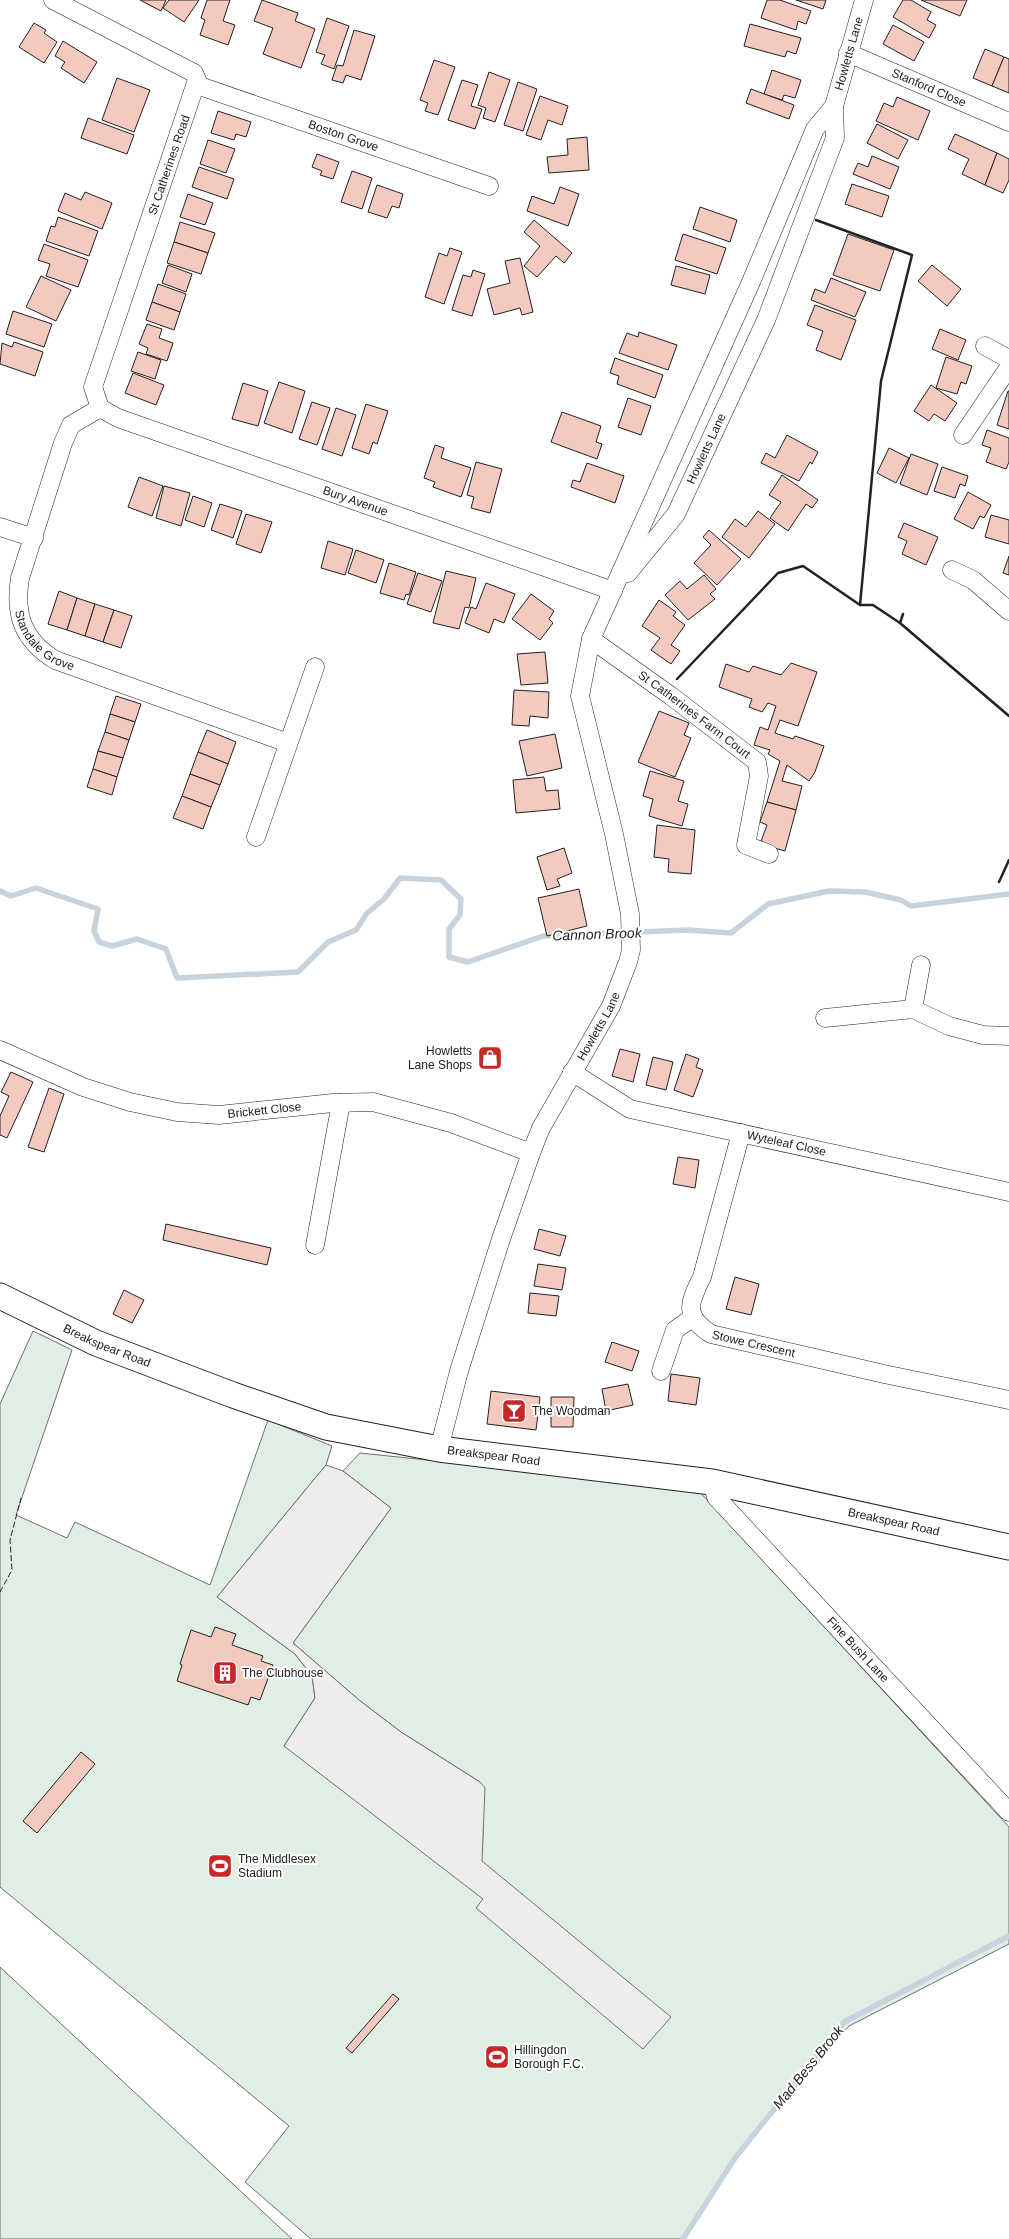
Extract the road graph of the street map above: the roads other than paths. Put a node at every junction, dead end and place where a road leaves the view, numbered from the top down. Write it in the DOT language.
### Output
graph roads {
  1 [pos="52,0"];
  2 [pos="864,0"];
  3 [pos="848,53"];
  4 [pos="197,85"];
  5 [pos="834,106"];
  6 [pos="1009,122"];
  7 [pos="489,186"];
  8 [pos="751,282"];
  9 [pos="776,293"];
  10 [pos="985,346"];
  11 [pos="1009,358"];
  12 [pos="1009,367"];
  13 [pos="100,408"];
  14 [pos="963,435"];
  15 [pos="0,528"];
  16 [pos="34,538"];
  17 [pos="952,570"];
  18 [pos="613,591"];
  19 [pos="1009,611"];
  20 [pos="591,639"];
  21 [pos="315,667"];
  22 [pos="288,743"];
  23 [pos="256,837"];
  24 [pos="769,854"];
  25 [pos="921,965"];
  26 [pos="913,1009"];
  27 [pos="825,1018"];
  28 [pos="1009,1036"];
  29 [pos="0,1050"];
  30 [pos="572,1072"];
  31 [pos="340,1103"];
  32 [pos="741,1133"];
  33 [pos="531,1153"];
  34 [pos="1009,1192"];
  35 [pos="314,1245"];
  36 [pos="0,1296"];
  37 [pos="692,1318"];
  38 [pos="660,1371"];
  39 [pos="1009,1400"];
  40 [pos="439,1449"];
  41 [pos="712,1482"];
  42 [pos="1009,1547"];
  43 [pos="1009,1812"];
  1 -- 4 [label="street"];
  2 -- 3 [label="street, Howletts Lane"];
  3 -- 5 [label="street, Howletts Lane"];
  3 -- 6 [label="street, Stanford Close"];
  4 -- 7 [label="street, Boston Grove"];
  4 -- 13 [label="street, St Catherines Road"];
  5 -- 8 [label="street, Howletts Lane"];
  5 -- 9 [label="street, Howletts Lane"];
  8 -- 9 [label="street"];
  8 -- 18 [label="street, Howletts Lane"];
  9 -- 18 [label="street, Howletts Lane"];
  10 -- 11 [label="street"];
  12 -- 14 [label="street"];
  13 -- 16 [label="street, Standale Grove"];
  13 -- 18 [label="street, Bury Avenue"];
  15 -- 16 [label="street"];
  16 -- 22 [label="street, Standale Grove"];
  17 -- 19 [label="street"];
  18 -- 20 [label="street, Howletts Lane"];
  20 -- 24 [label="street, St Catherines Farm Court"];
  20 -- 30 [label="street, Howletts Lane"];
  21 -- 22 [label="street"];
  22 -- 23 [label="street"];
  25 -- 26 [label="street"];
  26 -- 27 [label="street"];
  26 -- 28 [label="street"];
  29 -- 31 [label="street, Brickett Close"];
  30 -- 32 [label="street, Wyteleaf Close"];
  30 -- 33 [label="street, Howletts Lane"];
  31 -- 33 [label="street, Brickett Close"];
  31 -- 35 [label="street"];
  32 -- 34 [label="street, Wyteleaf Close"];
  32 -- 37 [label="street"];
  33 -- 40 [label="street, Howletts Lane"];
  36 -- 40 [label="street, Breakspear Road"];
  37 -- 38 [label="street"];
  37 -- 39 [label="street, Stowe Crescent"];
  40 -- 41 [label="street, Breakspear Road"];
  41 -- 42 [label="street, Breakspear Road"];
  41 -- 43 [label="street, Fine Bush Lane"];
}
